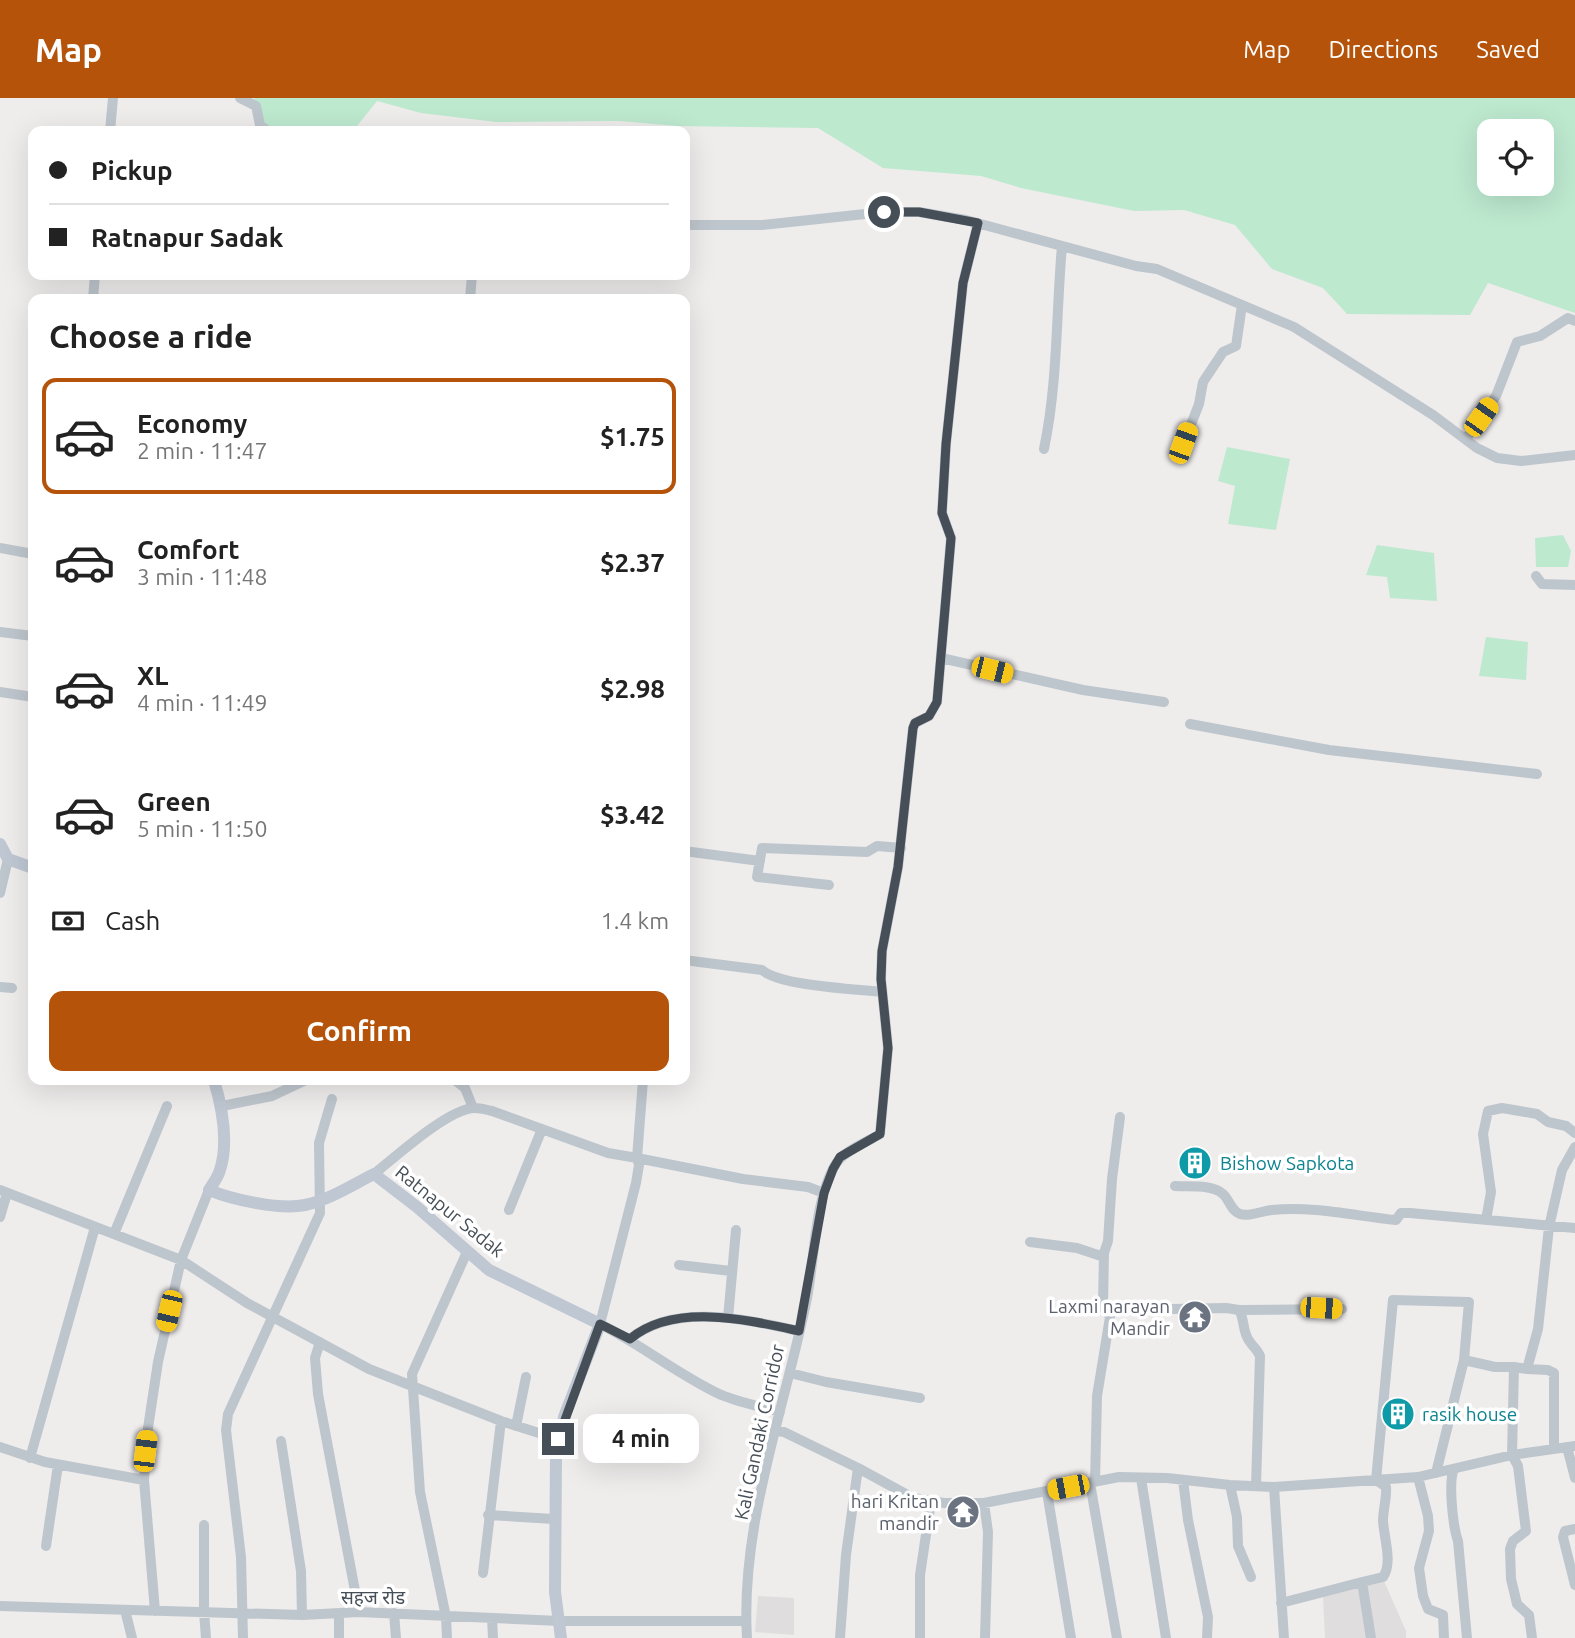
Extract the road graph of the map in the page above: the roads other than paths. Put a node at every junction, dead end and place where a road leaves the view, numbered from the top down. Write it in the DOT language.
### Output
graph roads {
  1 [pos="113,98"];
  2 [pos="240,98"];
  3 [pos="110,126"];
  4 [pos="261,126"];
  5 [pos="978,223"];
  6 [pos="690,225"];
  7 [pos="1062,246"];
  8 [pos="1242,305"];
  9 [pos="1575,321"];
  10 [pos="1465,439"];
  11 [pos="1044,449"];
  12 [pos="1575,455"];
  13 [pos="1178,458"];
  14 [pos="0,548"];
  15 [pos="28,553"];
  16 [pos="1536,576"];
  17 [pos="1575,585"];
  18 [pos="0,632"];
  19 [pos="28,635"];
  20 [pos="941,659"];
  21 [pos="0,692"];
  22 [pos="28,696"];
  23 [pos="1164,702"];
  24 [pos="1189,724"];
  25 [pos="1537,774"];
  26 [pos="0,844"];
  27 [pos="901,848"];
  28 [pos="690,852"];
  29 [pos="8,859"];
  30 [pos="760,861"];
  31 [pos="28,866"];
  32 [pos="829,886"];
  33 [pos="0,894"];
  34 [pos="690,961"];
  35 [pos="0,987"];
  36 [pos="12,988"];
  37 [pos="882,992"];
  38 [pos="216,1085"];
  39 [pos="295,1085"];
  40 [pos="461,1085"];
  41 [pos="643,1085"];
  42 [pos="332,1099"];
  43 [pos="167,1106"];
  44 [pos="222,1106"];
  45 [pos="473,1108"];
  46 [pos="1120,1117"];
  47 [pos="542,1129"];
  48 [pos="1575,1133"];
  49 [pos="1575,1147"];
  50 [pos="637,1158"];
  51 [pos="374,1174"];
  52 [pos="1175,1186"];
  53 [pos="209,1190"];
  54 [pos="4,1192"];
  55 [pos="824,1193"];
  56 [pos="321,1200"];
  57 [pos="509,1210"];
  58 [pos="0,1217"];
  59 [pos="1486,1220"];
  60 [pos="95,1227"];
  61 [pos="1549,1227"];
  62 [pos="1575,1228"];
  63 [pos="736,1230"];
  64 [pos="114,1234"];
  65 [pos="1030,1242"];
  66 [pos="467,1252"];
  67 [pos="1104,1258"];
  68 [pos="181,1260"];
  69 [pos="679,1265"];
  70 [pos="731,1272"];
  71 [pos="1171,1309"];
  72 [pos="1342,1309"];
  73 [pos="1239,1310"];
  74 [pos="274,1316"];
  75 [pos="728,1318"];
  76 [pos="600,1324"];
  77 [pos="799,1331"];
  78 [pos="630,1339"];
  79 [pos="320,1342"];
  80 [pos="1464,1360"];
  81 [pos="1514,1367"];
  82 [pos="1527,1369"];
  83 [pos="790,1373"];
  84 [pos="526,1377"];
  85 [pos="413,1387"];
  86 [pos="920,1398"];
  87 [pos="780,1412"];
  88 [pos="500,1422"];
  89 [pos="516,1426"];
  90 [pos="775,1430"];
  91 [pos="558,1439"];
  92 [pos="281,1441"];
  93 [pos="0,1447"];
  94 [pos="1571,1447"];
  95 [pos="1554,1449"];
  96 [pos="1512,1455"];
  97 [pos="30,1458"];
  98 [pos="58,1465"];
  99 [pos="858,1468"];
  100 [pos="1454,1469"];
  101 [pos="1436,1473"];
  102 [pos="1418,1477"];
  103 [pos="1141,1478"];
  104 [pos="1575,1478"];
  105 [pos="144,1480"];
  106 [pos="1183,1480"];
  107 [pos="1376,1480"];
  108 [pos="1092,1483"];
  109 [pos="1230,1485"];
  110 [pos="1256,1486"];
  111 [pos="1274,1487"];
  112 [pos="1047,1492"];
  113 [pos="931,1501"];
  114 [pos="984,1503"];
  115 [pos="488,1515"];
  116 [pos="554,1519"];
  117 [pos="204,1525"];
  118 [pos="1575,1529"];
  119 [pos="46,1546"];
  120 [pos="483,1573"];
  121 [pos="1251,1577"];
  122 [pos="1362,1582"];
  123 [pos="1575,1585"];
  124 [pos="1282,1603"];
  125 [pos="0,1606"];
  126 [pos="125,1610"];
  127 [pos="155,1611"];
  128 [pos="204,1612"];
  129 [pos="242,1612"];
  130 [pos="359,1612"];
  131 [pos="394,1613"];
  132 [pos="339,1614"];
  133 [pos="302,1615"];
  134 [pos="446,1616"];
  135 [pos="492,1618"];
  136 [pos="559,1621"];
  137 [pos="746,1621"];
  138 [pos="132,1638"];
  139 [pos="206,1638"];
  140 [pos="243,1638"];
  141 [pos="339,1638"];
  142 [pos="396,1638"];
  143 [pos="447,1638"];
  144 [pos="493,1638"];
  145 [pos="561,1638"];
  146 [pos="747,1638"];
  147 [pos="840,1638"];
  148 [pos="920,1638"];
  149 [pos="985,1638"];
  150 [pos="1070,1638"];
  151 [pos="1117,1638"];
  152 [pos="1166,1638"];
  153 [pos="1207,1638"];
  154 [pos="1284,1638"];
  155 [pos="1371,1638"];
  156 [pos="1444,1638"];
  157 [pos="1467,1638"];
  158 [pos="1532,1638"];
  1 -- 3 [label="street"];
  2 -- 4 [label="street"];
  5 -- 6 [label="street"];
  5 -- 7 [label="street"];
  5 -- 20 [label="street"];
  7 -- 8 [label="street"];
  7 -- 11 [label="street"];
  8 -- 10 [label="street"];
  8 -- 13 [label="street"];
  9 -- 10 [label="street"];
  10 -- 12 [label="street"];
  14 -- 15 [label="street"];
  16 -- 17 [label="street"];
  18 -- 19 [label="street"];
  20 -- 23 [label="street"];
  20 -- 27 [label="street"];
  21 -- 22 [label="street"];
  24 -- 25 [label="street"];
  26 -- 29 [label="main road"];
  27 -- 30 [label="street"];
  27 -- 37 [label="street"];
  28 -- 30 [label="street"];
  29 -- 31 [label="main road"];
  29 -- 33 [label="street"];
  30 -- 32 [label="street"];
  34 -- 37 [label="street"];
  35 -- 36 [label="street"];
  37 -- 55 [label="street, Kali Gandaki Corridor"];
  38 -- 44 [label="main road"];
  39 -- 44 [label="street"];
  40 -- 45 [label="street"];
  41 -- 50 [label="street"];
  42 -- 56 [label="street"];
  43 -- 64 [label="street"];
  44 -- 53 [label="main road"];
  45 -- 47 [label="street"];
  45 -- 51 [label="street"];
  46 -- 67 [label="street"];
  47 -- 50 [label="street"];
  47 -- 57 [label="street"];
  48 -- 59 [label="street"];
  49 -- 61 [label="street"];
  50 -- 55 [label="street"];
  50 -- 76 [label="street"];
  51 -- 56 [label="main road, Ratnapur Sadak"];
  51 -- 66 [label="main road, Ratnapur Sadak"];
  52 -- 59 [label="street"];
  53 -- 56 [label="main road, Ratnapur Sadak"];
  53 -- 68 [label="street"];
  54 -- 58 [label="street"];
  54 -- 60 [label="street"];
  55 -- 77 [label="street, Kali Gandaki Corridor"];
  56 -- 74 [label="street"];
  59 -- 61 [label="street"];
  60 -- 64 [label="street"];
  60 -- 97 [label="street"];
  61 -- 62 [label="street"];
  61 -- 82 [label="street"];
  63 -- 70 [label="street"];
  64 -- 68 [label="street"];
  65 -- 67 [label="street"];
  66 -- 76 [label="main road, Ratnapur Sadak"];
  66 -- 85 [label="street"];
  67 -- 108 [label="street"];
  68 -- 74 [label="street"];
  68 -- 105 [label="street"];
  69 -- 70 [label="street"];
  70 -- 75 [label="street"];
  71 -- 73 [label="street"];
  72 -- 73 [label="street"];
  73 -- 110 [label="street"];
  74 -- 79 [label="street"];
  74 -- 129 [label="street"];
  75 -- 77 [label="street"];
  75 -- 78 [label="street"];
  76 -- 78 [label="street"];
  76 -- 91 [label="main road"];
  77 -- 83 [label="street, Kali Gandaki Corridor"];
  78 -- 87 [label="street"];
  79 -- 85 [label="street"];
  79 -- 130 [label="street"];
  80 -- 81 [label="street"];
  80 -- 101 [label="street"];
  80 -- 107 [label="street"];
  81 -- 82 [label="street"];
  81 -- 96 [label="street"];
  82 -- 95 [label="street"];
  83 -- 86 [label="street"];
  83 -- 87 [label="street, Kali Gandaki Corridor"];
  84 -- 89 [label="street"];
  85 -- 88 [label="street"];
  85 -- 134 [label="street"];
  87 -- 90 [label="street, Kali Gandaki Corridor"];
  88 -- 89 [label="street"];
  88 -- 115 [label="street"];
  89 -- 91 [label="street"];
  90 -- 99 [label="street"];
  90 -- 137 [label="street, Kali Gandaki Corridor"];
  91 -- 116 [label="main road"];
  92 -- 133 [label="street"];
  93 -- 97 [label="street"];
  94 -- 95 [label="street"];
  94 -- 104 [label="street"];
  95 -- 96 [label="street"];
  96 -- 100 [label="street"];
  96 -- 158 [label="street"];
  97 -- 98 [label="street"];
  98 -- 105 [label="street"];
  98 -- 119 [label="street"];
  99 -- 113 [label="street"];
  99 -- 147 [label="street"];
  100 -- 101 [label="street"];
  100 -- 157 [label="street"];
  101 -- 102 [label="street"];
  102 -- 107 [label="street"];
  102 -- 156 [label="street"];
  103 -- 106 [label="street"];
  103 -- 108 [label="street"];
  103 -- 152 [label="street"];
  105 -- 127 [label="street"];
  106 -- 109 [label="street"];
  106 -- 153 [label="street"];
  107 -- 111 [label="street"];
  107 -- 122 [label="street"];
  108 -- 112 [label="street"];
  108 -- 151 [label="street"];
  109 -- 110 [label="street"];
  109 -- 121 [label="street"];
  110 -- 111 [label="street"];
  111 -- 124 [label="street"];
  112 -- 114 [label="street"];
  112 -- 150 [label="street"];
  113 -- 114 [label="street"];
  113 -- 148 [label="street"];
  114 -- 149 [label="street"];
  115 -- 116 [label="street"];
  115 -- 120 [label="street"];
  116 -- 136 [label="main road"];
  117 -- 128 [label="street"];
  118 -- 123 [label="street"];
  122 -- 124 [label="street"];
  122 -- 155 [label="street"];
  124 -- 154 [label="street"];
  125 -- 126 [label="street, सहज रोड"];
  126 -- 127 [label="street, सहज रोड"];
  126 -- 138 [label="street"];
  127 -- 128 [label="street, सहज रोड"];
  128 -- 129 [label="street, सहज रोड"];
  128 -- 139 [label="street"];
  129 -- 133 [label="street, सहज रोड"];
  129 -- 140 [label="street"];
  130 -- 131 [label="street, सहज रोड"];
  130 -- 132 [label="street, सहज रोड"];
  131 -- 134 [label="street, सहज रोड"];
  131 -- 142 [label="street"];
  132 -- 133 [label="street, सहज रोड"];
  132 -- 141 [label="street"];
  134 -- 135 [label="street, सहज रोड"];
  134 -- 143 [label="street"];
  135 -- 136 [label="street, सहज रोड"];
  135 -- 144 [label="street"];
  136 -- 137 [label="street, सहज रोड"];
  136 -- 145 [label="main road"];
  137 -- 146 [label="street, Kali Gandaki Corridor"];
}
